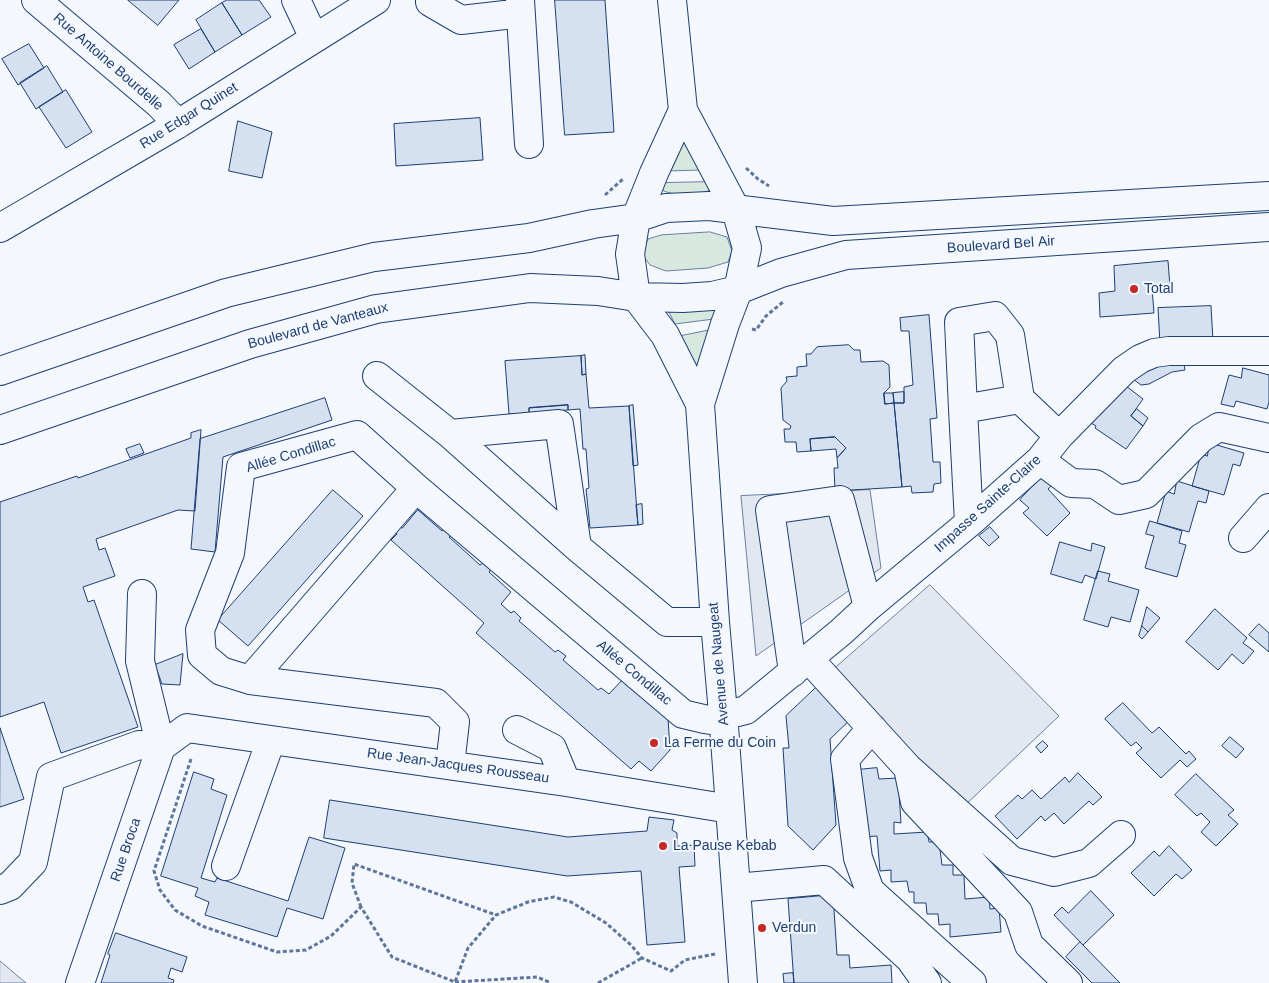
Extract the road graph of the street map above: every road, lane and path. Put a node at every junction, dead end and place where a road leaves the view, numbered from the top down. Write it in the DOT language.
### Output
graph roads {
  1 [pos="36,0"];
  2 [pos="296,0"];
  3 [pos="376,0"];
  4 [pos="672,0"];
  5 [pos="436,1"];
  6 [pos="513,8"];
  7 [pos="314,38"];
  8 [pos="683,110"];
  9 [pos="178,124"];
  10 [pos="529,144"];
  11 [pos="1269,196"];
  12 [pos="736,210"];
  13 [pos="636,218"];
  14 [pos="1269,227"];
  15 [pos="0,228"];
  16 [pos="738,290"];
  17 [pos="636,296"];
  18 [pos="784,301"];
  19 [pos="756,330"];
  20 [pos="1269,351"];
  21 [pos="0,371"];
  22 [pos="377,376"];
  23 [pos="1020,399"];
  24 [pos="700,404"];
  25 [pos="963,409"];
  26 [pos="0,430"];
  27 [pos="450,434"];
  28 [pos="1059,436"];
  29 [pos="1269,438"];
  30 [pos="1040,460"];
  31 [pos="416,488"];
  32 [pos="1269,508"];
  33 [pos="969,523"];
  34 [pos="1243,538"];
  35 [pos="577,547"];
  36 [pos="142,594"];
  37 [pos="868,607"];
  38 [pos="715,622"];
  39 [pos="801,665"];
  40 [pos="250,680"];
  41 [pos="724,718"];
  42 [pos="872,728"];
  43 [pos="194,729"];
  44 [pos="517,730"];
  45 [pos="270,740"];
  46 [pos="161,746"];
  47 [pos="450,765"];
  48 [pos="908,768"];
  49 [pos="566,782"];
  50 [pos="730,809"];
  51 [pos="1121,835"];
  52 [pos="226,866"];
  53 [pos="736,888"];
  54 [pos="0,890"];
  55 [pos="361,907"];
  56 [pos="496,915"];
  57 [pos="741,949"];
  58 [pos="642,958"];
  59 [pos="455,982"];
  60 [pos="80,983"];
  61 [pos="551,983"];
  62 [pos="598,983"];
  63 [pos="743,983"];
  64 [pos="927,983"];
  65 [pos="972,983"];
  66 [pos="1068,983"];
  1 -- 9 [label="street, Rue Antoine Bourdelle"];
  2 -- 7 [label="street"];
  3 -- 7 [label="street, Rue Edgar Quinet"];
  4 -- 8 [label="street, Avenue de Naugeat"];
  5 -- 6 [label="street"];
  6 -- 10 [label="street"];
  7 -- 9 [label="street, Rue Edgar Quinet"];
  8 -- 12 [label="street, Avenue de Naugeat"];
  8 -- 13 [label="street, Avenue de Naugeat"];
  9 -- 15 [label="street, Rue Edgar Quinet"];
  11 -- 12 [label="street"];
  12 -- 13 [label="street"];
  12 -- 16 [label="street, Avenue de Naugeat"];
  13 -- 17 [label="street, Avenue de Naugeat"];
  13 -- 21 [label="street"];
  14 -- 16 [label="street, Boulevard Bel Air"];
  16 -- 17 [label="street, Boulevard de Vanteaux"];
  16 -- 24 [label="street, Avenue de Naugeat"];
  17 -- 24 [label="street, Avenue de Naugeat"];
  17 -- 26 [label="street, Boulevard de Vanteaux"];
  18 -- 19 [label="path"];
  20 -- 28 [label="street, Impasse Sainte-Claire"];
  22 -- 27 [label="street"];
  23 -- 25 [label="street"];
  23 -- 25 [label="street"];
  23 -- 28 [label="street"];
  24 -- 38 [label="street, Avenue de Naugeat"];
  25 -- 33 [label="street"];
  27 -- 35 [label="street"];
  27 -- 35 [label="street"];
  28 -- 30 [label="street, Impasse Sainte-Claire"];
  29 -- 30 [label="street"];
  30 -- 33 [label="street, Impasse Sainte-Claire"];
  31 -- 40 [label="street"];
  31 -- 40 [label="street, Allée Condillac"];
  31 -- 41 [label="street, Allée Condillac"];
  32 -- 34 [label="street"];
  33 -- 37 [label="street, Impasse Sainte-Claire"];
  35 -- 38 [label="street"];
  36 -- 46 [label="street"];
  37 -- 39 [label="street, Impasse Sainte-Claire"];
  37 -- 39 [label="street"];
  38 -- 41 [label="street, Avenue de Naugeat"];
  39 -- 41 [label="street, Impasse Sainte-Claire"];
  39 -- 42 [label="street"];
  40 -- 47 [label="street, Allée Condillac"];
  41 -- 50 [label="street, Avenue de Naugeat"];
  42 -- 48 [label="street"];
  42 -- 65 [label="street"];
  43 -- 45 [label="street, Rue Jean-Jacques Rousseau"];
  43 -- 46 [label="street"];
  43 -- 55 [label="path"];
  44 -- 49 [label="street"];
  45 -- 47 [label="street, Rue Jean-Jacques Rousseau"];
  45 -- 52 [label="street"];
  46 -- 54 [label="street"];
  46 -- 60 [label="street, Rue Broca"];
  47 -- 49 [label="street, Rue Jean-Jacques Rousseau"];
  48 -- 51 [label="street"];
  48 -- 66 [label="street"];
  49 -- 50 [label="street, Rue Jean-Jacques Rousseau"];
  50 -- 53 [label="street, Avenue de Naugeat"];
  53 -- 57 [label="street, Avenue de Naugeat"];
  53 -- 64 [label="street"];
  55 -- 56 [label="path"];
  55 -- 59 [label="path"];
  56 -- 58 [label="path"];
  56 -- 59 [label="path"];
  57 -- 58 [label="path"];
  57 -- 63 [label="street, Avenue de Naugeat"];
  58 -- 62 [label="path"];
  59 -- 61 [label="path"];
}
